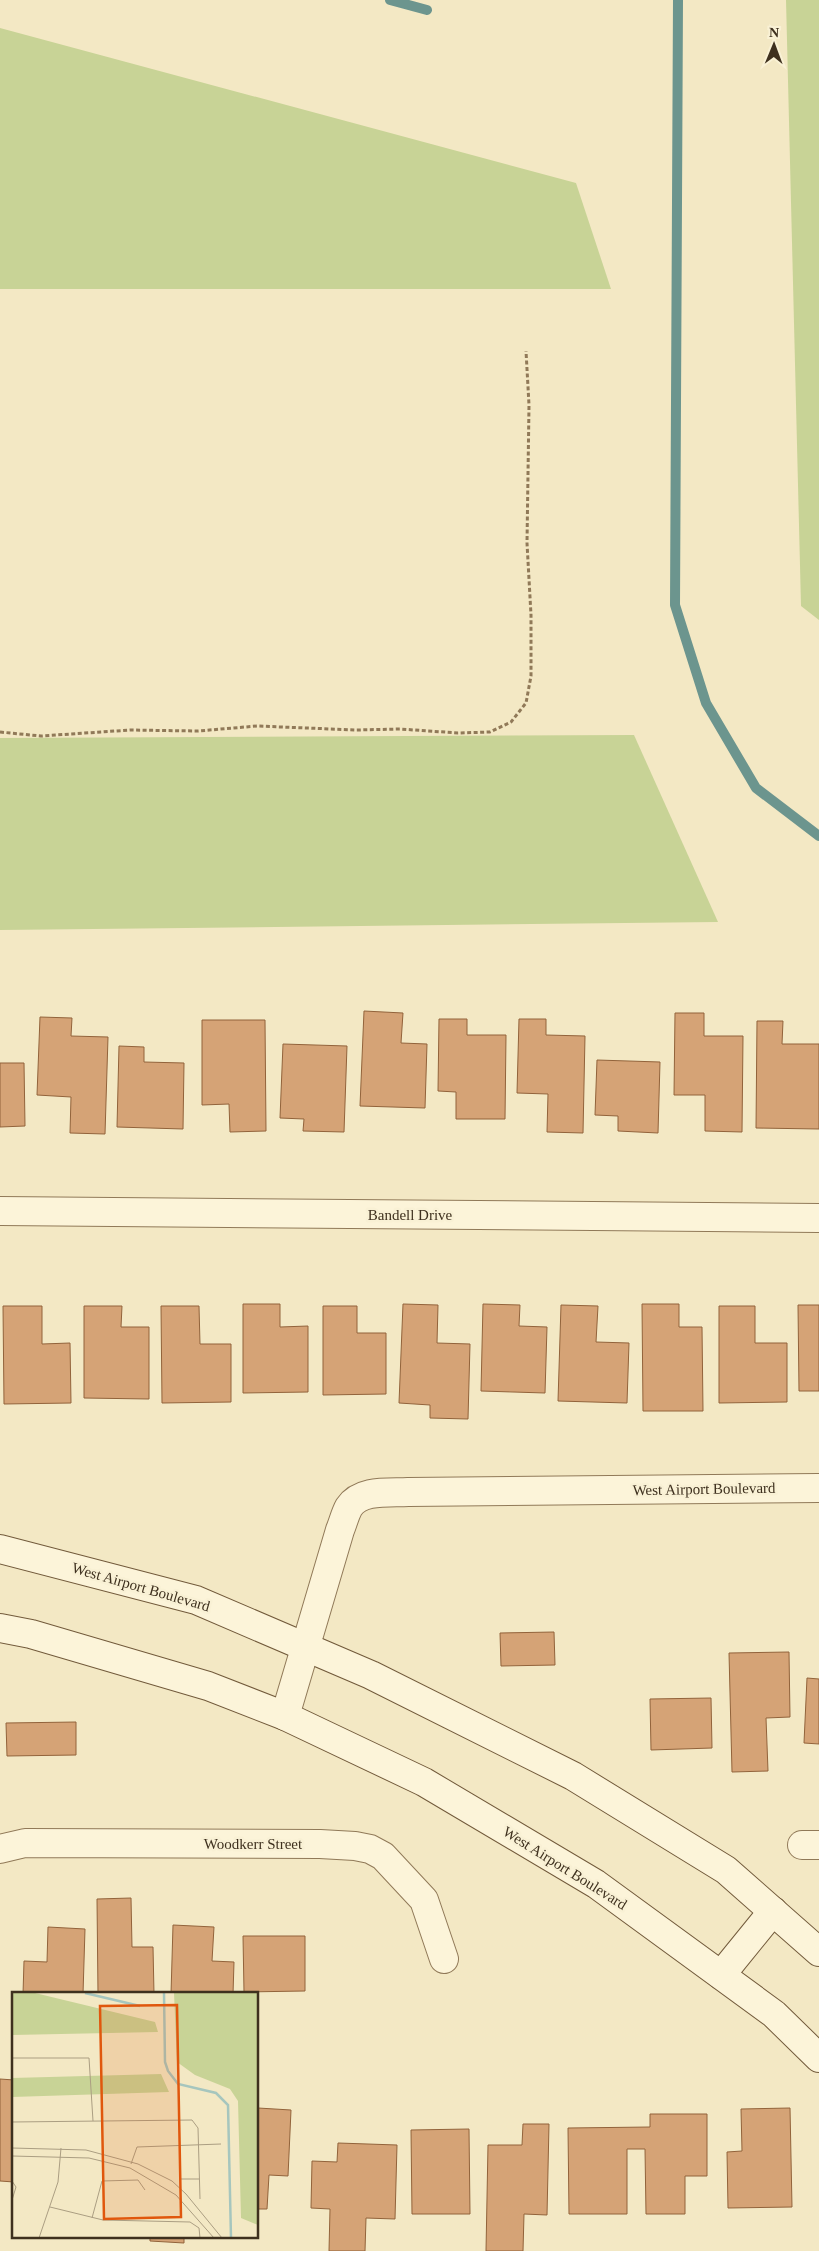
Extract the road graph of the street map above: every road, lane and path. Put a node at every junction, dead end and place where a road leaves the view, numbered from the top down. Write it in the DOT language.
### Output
graph roads {
  1 [pos="526,351"];
  2 [pos="0,732"];
  3 [pos="0,1211"];
  4 [pos="819,1218"];
  5 [pos="819,1488"];
  6 [pos="0,1549"];
  7 [pos="0,1628"];
  8 [pos="307,1647"];
  9 [pos="285,1716"];
  10 [pos="0,1849"];
  11 [pos="773,1912"];
  12 [pos="819,1952"];
  13 [pos="444,1959"];
  14 [pos="721,1975"];
  15 [pos="819,2058"];
  1 -- 2 [label="path"];
  3 -- 4 [label="street, Bandell Drive"];
  5 -- 8 [label="street, West Airport Boulevard"];
  6 -- 8 [label="street, West Airport Boulevard"];
  7 -- 9 [label="street, West Airport Boulevard"];
  8 -- 9 [label="street, West Airport Boulevard"];
  8 -- 11 [label="street, West Airport Boulevard"];
  9 -- 14 [label="street, West Airport Boulevard"];
  10 -- 13 [label="street, Woodkerr Street"];
  11 -- 12 [label="street, West Airport Boulevard"];
  11 -- 14 [label="street"];
  14 -- 15 [label="street, West Airport Boulevard"];
}
